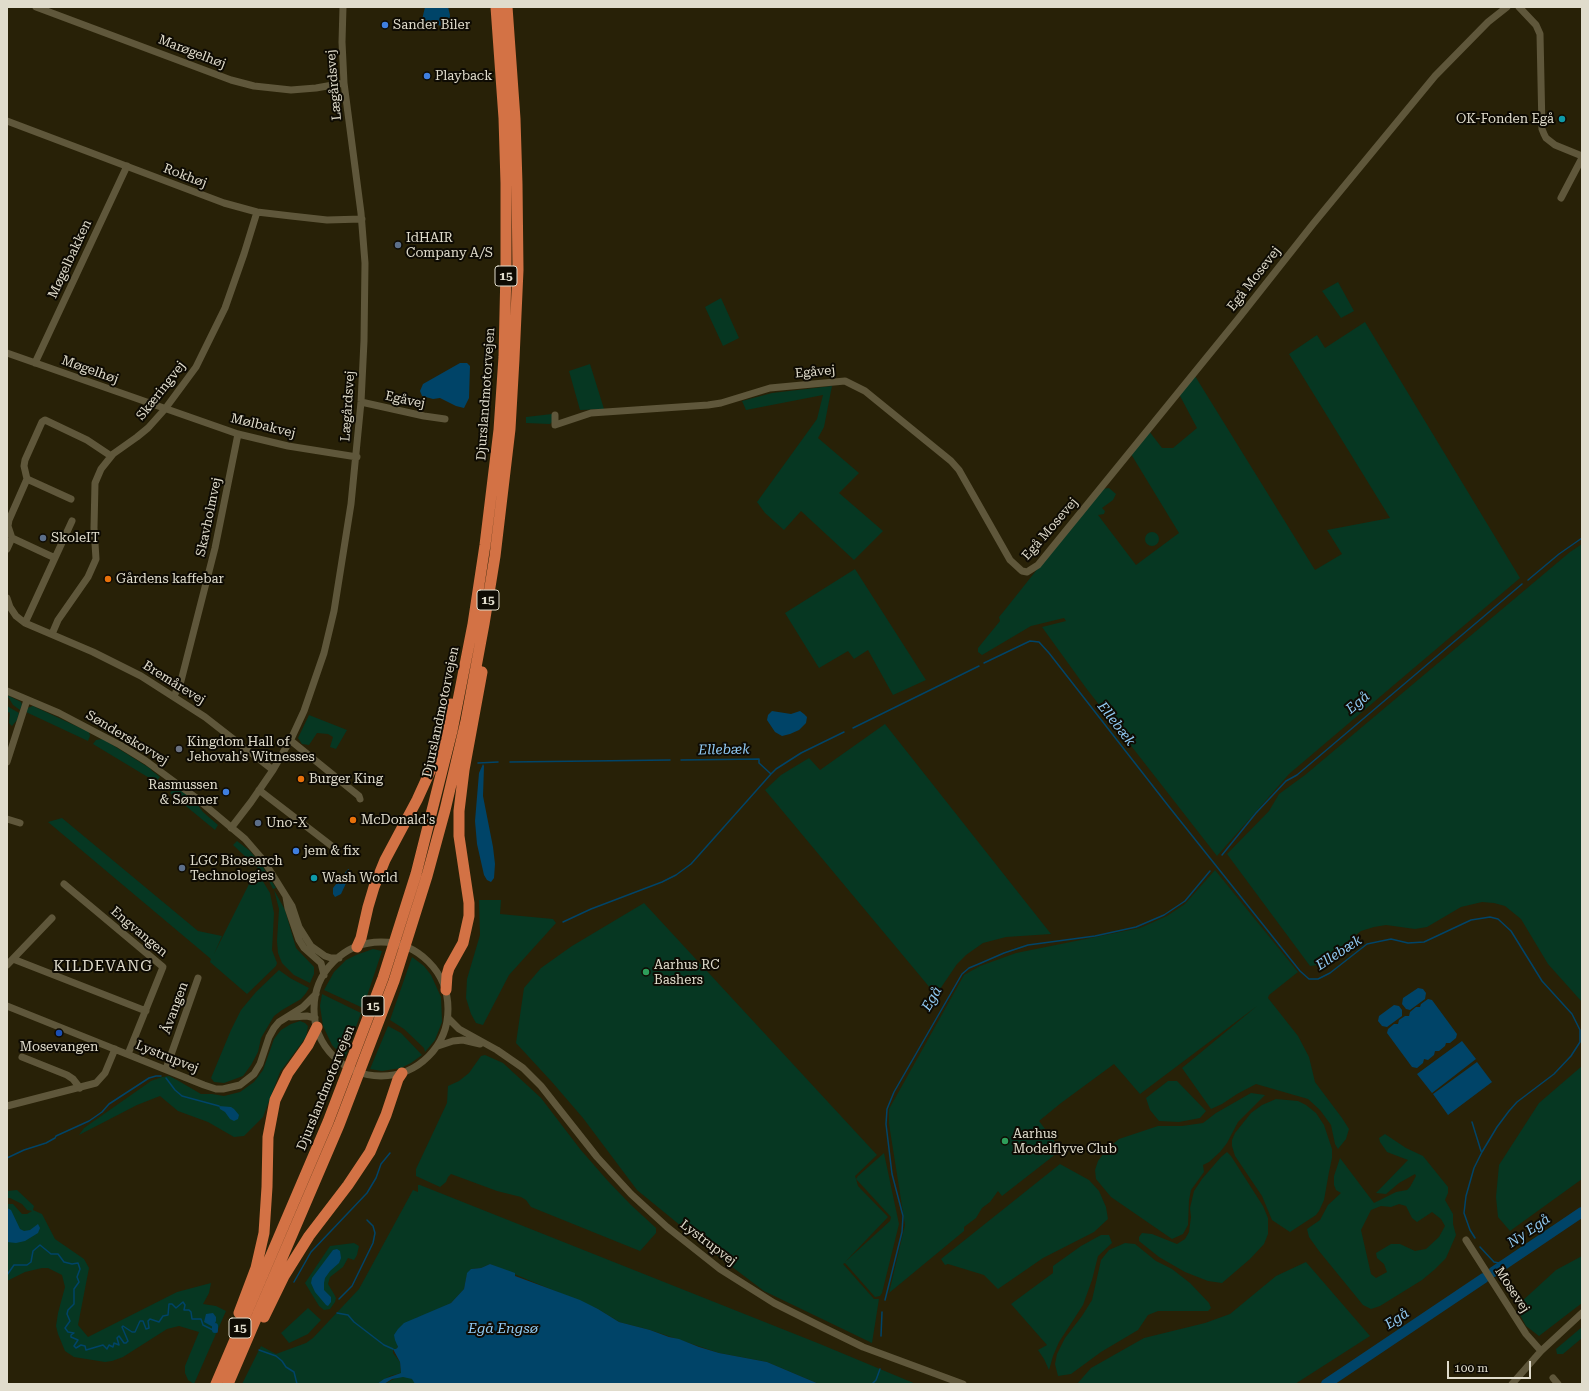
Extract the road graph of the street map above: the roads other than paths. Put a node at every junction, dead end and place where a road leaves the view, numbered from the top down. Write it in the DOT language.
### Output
graph roads {
  1 [pos="36,7"];
  2 [pos="343,7"];
  3 [pos="496,7"];
  4 [pos="507,7"];
  5 [pos="1507,7"];
  6 [pos="1518,7"];
  7 [pos="344,83"];
  8 [pos="7,121"];
  9 [pos="1582,157"];
  10 [pos="126,166"];
  11 [pos="1562,198"];
  12 [pos="257,212"];
  13 [pos="362,219"];
  14 [pos="7,352"];
  15 [pos="36,363"];
  16 [pos="361,402"];
  17 [pos="165,409"];
  18 [pos="555,416"];
  19 [pos="445,419"];
  20 [pos="510,429"];
  21 [pos="238,434"];
  22 [pos="111,456"];
  23 [pos="357,456"];
  24 [pos="27,479"];
  25 [pos="71,499"];
  26 [pos="72,521"];
  27 [pos="12,538"];
  28 [pos="485,545"];
  29 [pos="7,549"];
  30 [pos="55,558"];
  31 [pos="1027,572"];
  32 [pos="7,598"];
  33 [pos="25,623"];
  34 [pos="52,634"];
  35 [pos="7,691"];
  36 [pos="174,696"];
  37 [pos="27,700"];
  38 [pos="290,740"];
  39 [pos="7,762"];
  40 [pos="273,770"];
  41 [pos="259,790"];
  42 [pos="360,799"];
  43 [pos="7,819"];
  44 [pos="20,823"];
  45 [pos="231,828"];
  46 [pos="338,850"];
  47 [pos="64,884"];
  48 [pos="286,895"];
  49 [pos="52,918"];
  50 [pos="357,947"];
  51 [pos="339,958"];
  52 [pos="13,959"];
  53 [pos="7,965"];
  54 [pos="324,975"];
  55 [pos="198,978"];
  56 [pos="446,990"];
  57 [pos="316,994"];
  58 [pos="7,1006"];
  59 [pos="146,1011"];
  60 [pos="286,1017"];
  61 [pos="448,1018"];
  62 [pos="316,1022"];
  63 [pos="438,1046"];
  64 [pos="492,1048"];
  65 [pos="115,1049"];
  66 [pos="128,1054"];
  67 [pos="22,1057"];
  68 [pos="166,1069"];
  69 [pos="402,1073"];
  70 [pos="80,1088"];
  71 [pos="7,1106"];
  72 [pos="1466,1240"];
  73 [pos="1582,1313"];
  74 [pos="1541,1351"];
  75 [pos="210,1384"];
  76 [pos="216,1384"];
  77 [pos="228,1384"];
  78 [pos="232,1384"];
  79 [pos="963,1384"];
  80 [pos="1512,1384"];
  1 -- 7 [label="street, Marøgelhøj"];
  2 -- 7 [label="street, Lægårdsvej"];
  3 -- 28 [label="highway, Djurslandmotorvejen / 15"];
  4 -- 20 [label="highway, Djurslandmotorvejen / 15"];
  5 -- 31 [label="street, Egå Mosevej"];
  6 -- 9 [label="street"];
  7 -- 13 [label="street, Lægårdsvej"];
  8 -- 10 [label="street, Rokhøj"];
  9 -- 11 [label="street"];
  10 -- 12 [label="street, Rokhøj"];
  10 -- 15 [label="street, Møgelbakken"];
  12 -- 13 [label="street, Rokhøj"];
  12 -- 17 [label="street, Skæringvej"];
  13 -- 16 [label="street, Lægårdsvej"];
  14 -- 15 [label="street, Møgelhøj"];
  15 -- 17 [label="street, Møgelhøj"];
  16 -- 19 [label="street, Egåvej"];
  16 -- 23 [label="street, Lægårdsvej"];
  17 -- 21 [label="street, Mølbakvej"];
  17 -- 22 [label="street, Skæringvej"];
  18 -- 31 [label="street, Egåvej"];
  20 -- 56 [label="highway"];
  20 -- 77 [label="highway, Djurslandmotorvejen / 15"];
  21 -- 23 [label="street, Mølbakvej"];
  21 -- 36 [label="street, Skavholmvej"];
  22 -- 24 [label="street"];
  22 -- 34 [label="street, Skæringvej"];
  23 -- 38 [label="street, Lægårdsvej"];
  24 -- 25 [label="street"];
  24 -- 27 [label="street"];
  26 -- 30 [label="street"];
  27 -- 29 [label="street"];
  27 -- 30 [label="street"];
  28 -- 50 [label="highway"];
  28 -- 76 [label="highway, Djurslandmotorvejen / 15"];
  30 -- 33 [label="street"];
  32 -- 33 [label="street"];
  33 -- 34 [label="street, Bremårevej"];
  34 -- 36 [label="street, Bremårevej"];
  35 -- 37 [label="street, Sønderskovvej"];
  36 -- 40 [label="street, Bremårevej"];
  37 -- 39 [label="street"];
  37 -- 45 [label="street, Sønderskovvej"];
  38 -- 40 [label="street, Lægårdsvej"];
  38 -- 42 [label="street"];
  40 -- 41 [label="street, Lægårdsvej"];
  41 -- 45 [label="street, Lægårdsvej"];
  41 -- 46 [label="street"];
  43 -- 44 [label="street"];
  45 -- 48 [label="street, Sønderskovvej"];
  47 -- 59 [label="street, Engvangen"];
  48 -- 51 [label="street, Sønderskovvej"];
  48 -- 54 [label="street, Sønderskovvej"];
  49 -- 52 [label="street"];
  50 -- 51 [label="street"];
  50 -- 56 [label="street"];
  51 -- 54 [label="street"];
  52 -- 53 [label="street"];
  52 -- 59 [label="street"];
  54 -- 57 [label="street"];
  55 -- 68 [label="street, Åvangen"];
  56 -- 61 [label="street"];
  57 -- 60 [label="street, Lystrupvej"];
  57 -- 62 [label="street"];
  58 -- 65 [label="street, Lystrupvej"];
  59 -- 66 [label="street, Engvangen"];
  60 -- 62 [label="street"];
  60 -- 68 [label="street, Lystrupvej"];
  61 -- 63 [label="street"];
  61 -- 64 [label="street, Lystrupvej"];
  62 -- 69 [label="street"];
  62 -- 75 [label="highway"];
  63 -- 64 [label="street, Lystrupvej"];
  63 -- 69 [label="street"];
  64 -- 79 [label="street, Lystrupvej"];
  65 -- 66 [label="street, Lystrupvej"];
  65 -- 70 [label="street"];
  66 -- 68 [label="street, Lystrupvej"];
  67 -- 70 [label="street"];
  69 -- 78 [label="highway"];
  70 -- 71 [label="street"];
  72 -- 74 [label="street, Mosevej"];
  73 -- 74 [label="street"];
  74 -- 80 [label="street"];
}
